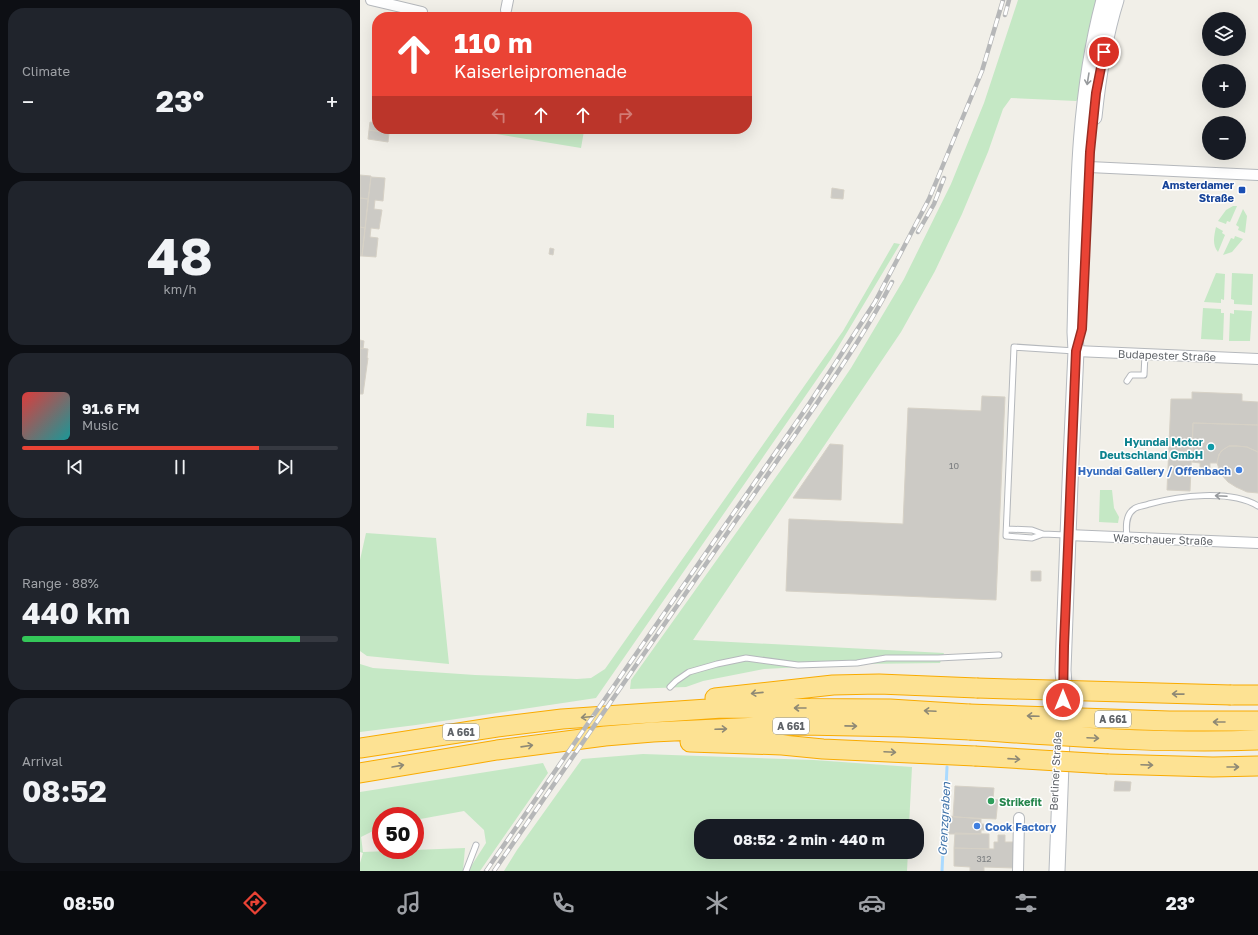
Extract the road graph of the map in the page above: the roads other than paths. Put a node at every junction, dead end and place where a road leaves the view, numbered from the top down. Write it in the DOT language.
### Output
graph roads {
  1 [pos="371,0"];
  2 [pos="508,0"];
  3 [pos="1104,0"];
  4 [pos="1116,0"];
  5 [pos="506,10"];
  6 [pos="422,12"];
  7 [pos="1085,167"];
  8 [pos="1258,175"];
  9 [pos="1076,351"];
  10 [pos="1145,354"];
  11 [pos="1258,359"];
  12 [pos="1127,381"];
  13 [pos="1258,506"];
  14 [pos="1007,529"];
  15 [pos="1043,534"];
  16 [pos="1068,535"];
  17 [pos="1127,538"];
  18 [pos="1258,543"];
  19 [pos="999,655"];
  20 [pos="1063,670"];
  21 [pos="670,688"];
  22 [pos="1248,693"];
  23 [pos="612,716"];
  24 [pos="1258,721"];
  25 [pos="970,722"];
  26 [pos="612,735"];
  27 [pos="1258,740"];
  28 [pos="360,748"];
  29 [pos="1256,767"];
  30 [pos="360,773"];
  31 [pos="1019,818"];
  32 [pos="476,845"];
  33 [pos="466,871"];
  34 [pos="1018,871"];
  35 [pos="1051,871"];
  36 [pos="1057,871"];
  1 -- 6 [label="street"];
  2 -- 5 [label="street"];
  3 -- 7 [label="main road, one-way"];
  4 -- 7 [label="main road"];
  7 -- 8 [label="street"];
  7 -- 9 [label="main road, Berliner Straße"];
  9 -- 10 [label="street, Budapester Straße"];
  9 -- 14 [label="lane"];
  9 -- 16 [label="main road, Berliner Straße"];
  10 -- 11 [label="street, Budapester Straße"];
  10 -- 12 [label="lane"];
  13 -- 17 [label="lane, one-way"];
  14 -- 15 [label="lane"];
  14 -- 15 [label="lane"];
  15 -- 16 [label="lane"];
  16 -- 17 [label="street, Warschauer Straße"];
  16 -- 20 [label="main road, Berliner Straße"];
  17 -- 18 [label="street, Warschauer Straße"];
  19 -- 21 [label="lane"];
  20 -- 35 [label="main road, Berliner Straße"];
  20 -- 36 [label="main road, Berliner Straße"];
  22 -- 23 [label="highway, A 661, one-way, bridge"];
  25 -- 23 [label="highway, A 661, one-way"];
  23 -- 28 [label="highway, A 661, one-way"];
  24 -- 25 [label="highway, A 661, one-way, bridge"];
  26 -- 25 [label="highway, A 661, one-way"];
  25 -- 27 [label="highway, A 661, one-way, bridge"];
  26 -- 29 [label="highway, A 661, one-way, bridge"];
  30 -- 26 [label="highway, A 661, one-way"];
  31 -- 34 [label="street"];
  32 -- 33 [label="lane"];
}
